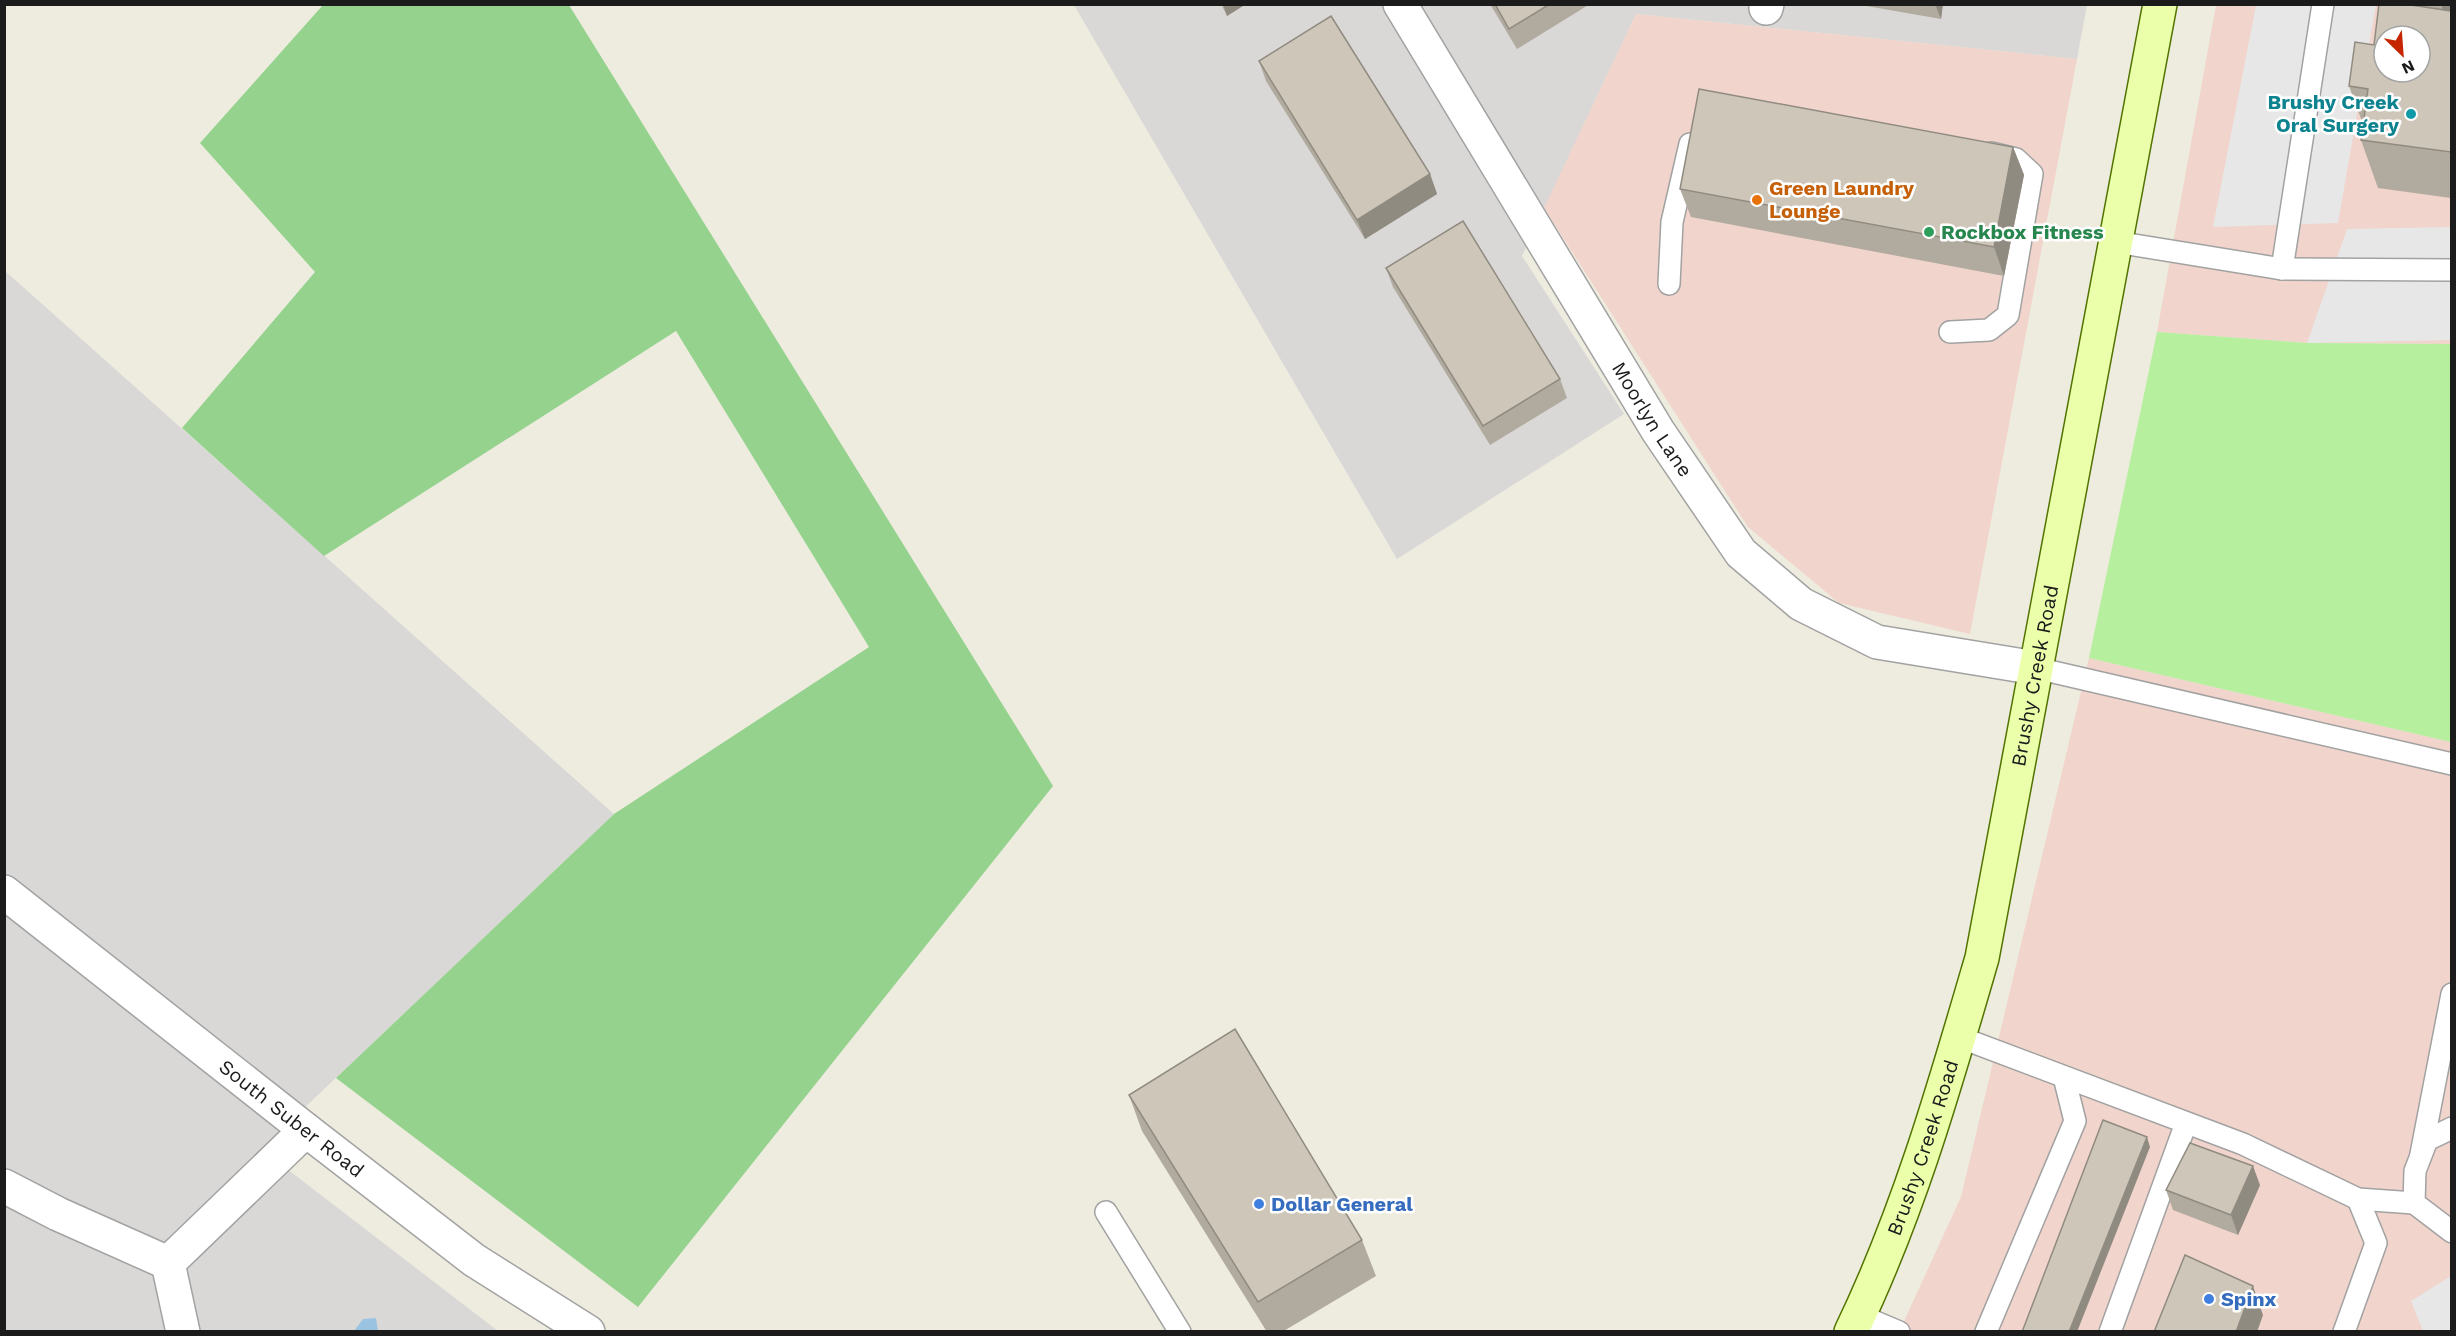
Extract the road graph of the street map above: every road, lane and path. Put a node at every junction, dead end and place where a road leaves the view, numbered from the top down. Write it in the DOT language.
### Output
graph roads {
  1 [pos="1400,4"];
  2 [pos="2160,4"];
  3 [pos="2323,4"];
  4 [pos="1693,127"];
  5 [pos="1971,148"];
  6 [pos="2116,242"];
  7 [pos="2282,269"];
  8 [pos="2451,270"];
  9 [pos="1669,284"];
  10 [pos="1950,332"];
  11 [pos="2036,668"];
  12 [pos="2451,764"];
  13 [pos="4,892"];
  14 [pos="2451,994"];
  15 [pos="1959,1037"];
  16 [pos="2064,1077"];
  17 [pos="2186,1123"];
  18 [pos="2451,1128"];
  19 [pos="306,1130"];
  20 [pos="2421,1154"];
  21 [pos="4,1186"];
  22 [pos="2358,1199"];
  23 [pos="2414,1203"];
  24 [pos="1106,1212"];
  25 [pos="2451,1232"];
  26 [pos="168,1263"];
  27 [pos="1855,1323"];
  28 [pos="183,1332"];
  29 [pos="588,1332"];
  30 [pos="1180,1332"];
  31 [pos="1899,1332"];
  32 [pos="1986,1332"];
  33 [pos="2110,1332"];
  34 [pos="2344,1332"];
  1 -- 11 [label="street, Moorlyn Lane"];
  2 -- 6 [label="main road, Brushy Creek Road"];
  3 -- 7 [label="lane"];
  4 -- 9 [label="lane"];
  5 -- 10 [label="lane"];
  6 -- 7 [label="lane"];
  6 -- 11 [label="main road, Brushy Creek Road"];
  7 -- 8 [label="lane"];
  11 -- 12 [label="lane"];
  11 -- 15 [label="main road, Brushy Creek Road"];
  13 -- 19 [label="street, South Suber Road"];
  14 -- 20 [label="lane"];
  15 -- 16 [label="lane"];
  15 -- 27 [label="main road, Brushy Creek Road"];
  16 -- 17 [label="lane"];
  16 -- 32 [label="lane"];
  17 -- 22 [label="lane"];
  17 -- 33 [label="lane"];
  18 -- 20 [label="lane"];
  19 -- 26 [label="street"];
  19 -- 29 [label="street, South Suber Road"];
  20 -- 23 [label="lane"];
  21 -- 26 [label="street"];
  22 -- 23 [label="lane"];
  22 -- 34 [label="lane"];
  23 -- 25 [label="lane"];
  24 -- 30 [label="lane"];
  26 -- 28 [label="street"];
  27 -- 31 [label="lane"];
}
